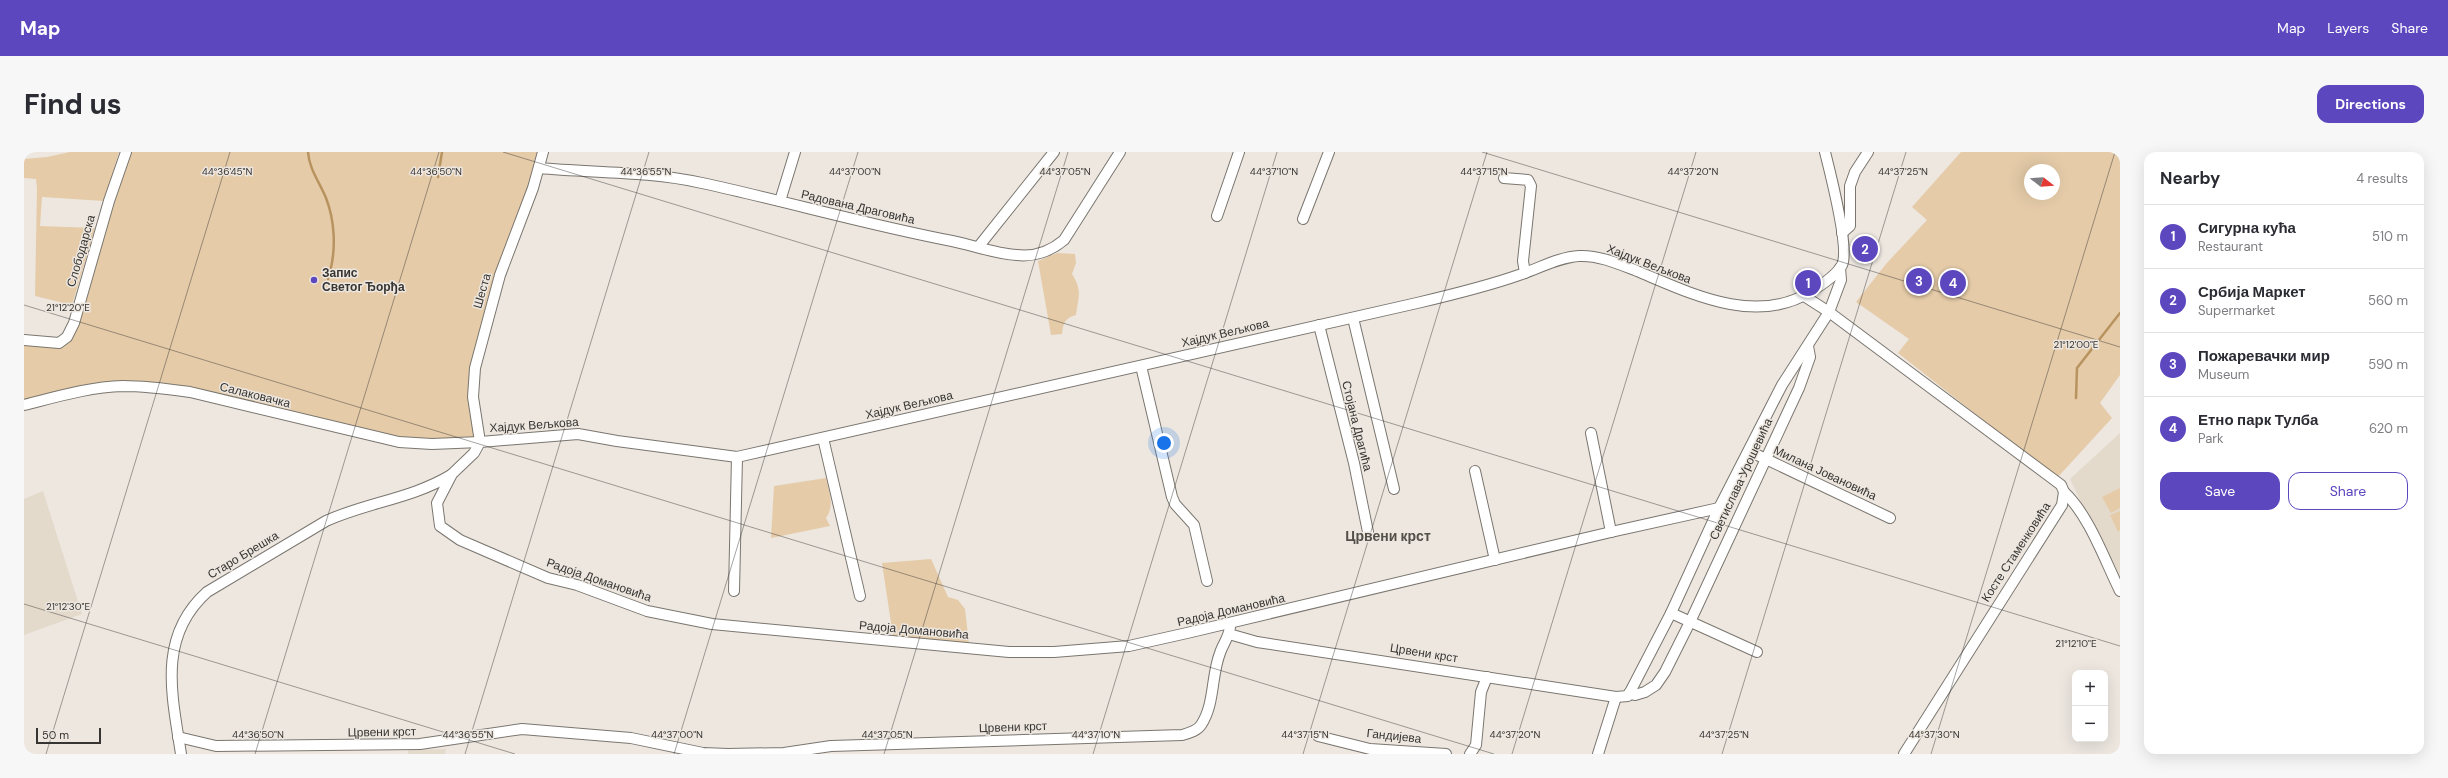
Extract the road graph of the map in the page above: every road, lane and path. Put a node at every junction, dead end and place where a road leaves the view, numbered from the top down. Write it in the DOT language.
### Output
graph roads {
  1 [pos="126,152"];
  2 [pos="543,152"];
  3 [pos="795,152"];
  4 [pos="1054,152"];
  5 [pos="1120,152"];
  6 [pos="1239,152"];
  7 [pos="1329,152"];
  8 [pos="1825,152"];
  9 [pos="1868,152"];
  10 [pos="539,168"];
  11 [pos="1504,178"];
  12 [pos="780,201"];
  13 [pos="1217,216"];
  14 [pos="1302,219"];
  15 [pos="1842,233"];
  16 [pos="979,246"];
  17 [pos="1840,268"];
  18 [pos="1525,272"];
  19 [pos="1804,296"];
  20 [pos="1829,312"];
  21 [pos="1353,318"];
  22 [pos="1319,325"];
  23 [pos="24,340"];
  24 [pos="1808,346"];
  25 [pos="1141,366"];
  26 [pos="24,405"];
  27 [pos="1591,433"];
  28 [pos="823,438"];
  29 [pos="480,442"];
  30 [pos="1749,452"];
  31 [pos="737,457"];
  32 [pos="1765,459"];
  33 [pos="1475,471"];
  34 [pos="452,474"];
  35 [pos="1394,489"];
  36 [pos="2064,492"];
  37 [pos="1719,508"];
  38 [pos="1890,518"];
  39 [pos="1368,532"];
  40 [pos="1611,532"];
  41 [pos="1495,560"];
  42 [pos="1207,581"];
  43 [pos="734,591"];
  44 [pos="2120,591"];
  45 [pos="860,596"];
  46 [pos="1671,613"];
  47 [pos="1690,622"];
  48 [pos="1230,623"];
  49 [pos="1230,634"];
  50 [pos="1757,652"];
  51 [pos="1487,677"];
  52 [pos="1630,693"];
  53 [pos="1616,697"];
  54 [pos="1318,736"];
  55 [pos="178,737"];
  56 [pos="181,754"];
  57 [pos="728,754"];
  58 [pos="1446,754"];
  59 [pos="1470,754"];
  60 [pos="1598,754"];
  61 [pos="1904,754"];
  1 -- 23 [label="street, Слободарска"];
  2 -- 10 [label="street, Шеста"];
  3 -- 12 [label="street"];
  4 -- 16 [label="street"];
  5 -- 16 [label="street, Радована Драговића"];
  6 -- 13 [label="street"];
  7 -- 14 [label="street"];
  8 -- 15 [label="street"];
  9 -- 15 [label="street"];
  10 -- 12 [label="street, Радована Драговића"];
  10 -- 29 [label="street, Шеста"];
  11 -- 18 [label="street"];
  12 -- 16 [label="street, Радована Драговића"];
  15 -- 17 [label="street"];
  17 -- 19 [label="street, Хајдук Вељкова"];
  17 -- 20 [label="street, Светислава Урошевића"];
  18 -- 19 [label="street, Хајдук Вељкова"];
  18 -- 21 [label="street, Хајдук Вељкова"];
  19 -- 20 [label="street"];
  20 -- 24 [label="street, Светислава Урошевића"];
  20 -- 36 [label="street"];
  21 -- 22 [label="street, Хајдук Вељкова"];
  21 -- 35 [label="street"];
  22 -- 25 [label="street, Хајдук Вељкова"];
  22 -- 39 [label="street, Стојана Драгића"];
  24 -- 30 [label="street, Светислава Урошевића"];
  24 -- 32 [label="street, Светислава Урошевића"];
  25 -- 28 [label="street, Хајдук Вељкова"];
  25 -- 42 [label="street"];
  26 -- 29 [label="street, Салаковачка"];
  27 -- 40 [label="street"];
  28 -- 31 [label="street, Хајдук Вељкова"];
  28 -- 45 [label="street"];
  29 -- 31 [label="street, Хајдук Вељкова"];
  29 -- 34 [label="street, Радоја Домановића"];
  30 -- 32 [label="street, Милана Јовановића"];
  30 -- 37 [label="street, Светислава Урошевића"];
  31 -- 43 [label="street"];
  32 -- 38 [label="street, Милана Јовановића"];
  32 -- 47 [label="street, Светислава Урошевића"];
  33 -- 41 [label="street"];
  34 -- 48 [label="street, Радоја Домановића"];
  34 -- 55 [label="street, Старо Брешка"];
  36 -- 44 [label="street"];
  36 -- 61 [label="street, Косте Стаменковића"];
  37 -- 40 [label="street, Радоја Домановића"];
  37 -- 46 [label="street, Светислава Урошевића"];
  40 -- 41 [label="street, Радоја Домановића"];
  41 -- 48 [label="street, Радоја Домановића"];
  46 -- 47 [label="street"];
  46 -- 52 [label="street, Светислава Урошевића"];
  47 -- 50 [label="street"];
  47 -- 52 [label="street, Светислава Урошевића"];
  48 -- 49 [label="street, Црвени крст"];
  49 -- 51 [label="street, Црвени крст"];
  49 -- 57 [label="street, Црвени крст"];
  51 -- 53 [label="street, Црвени крст"];
  51 -- 59 [label="street"];
  52 -- 53 [label="street, Светислава Урошевића"];
  53 -- 60 [label="street"];
  54 -- 58 [label="street, Гандијева"];
  55 -- 56 [label="street, Старо Брешка"];
  55 -- 57 [label="street, Црвени крст"];
}
